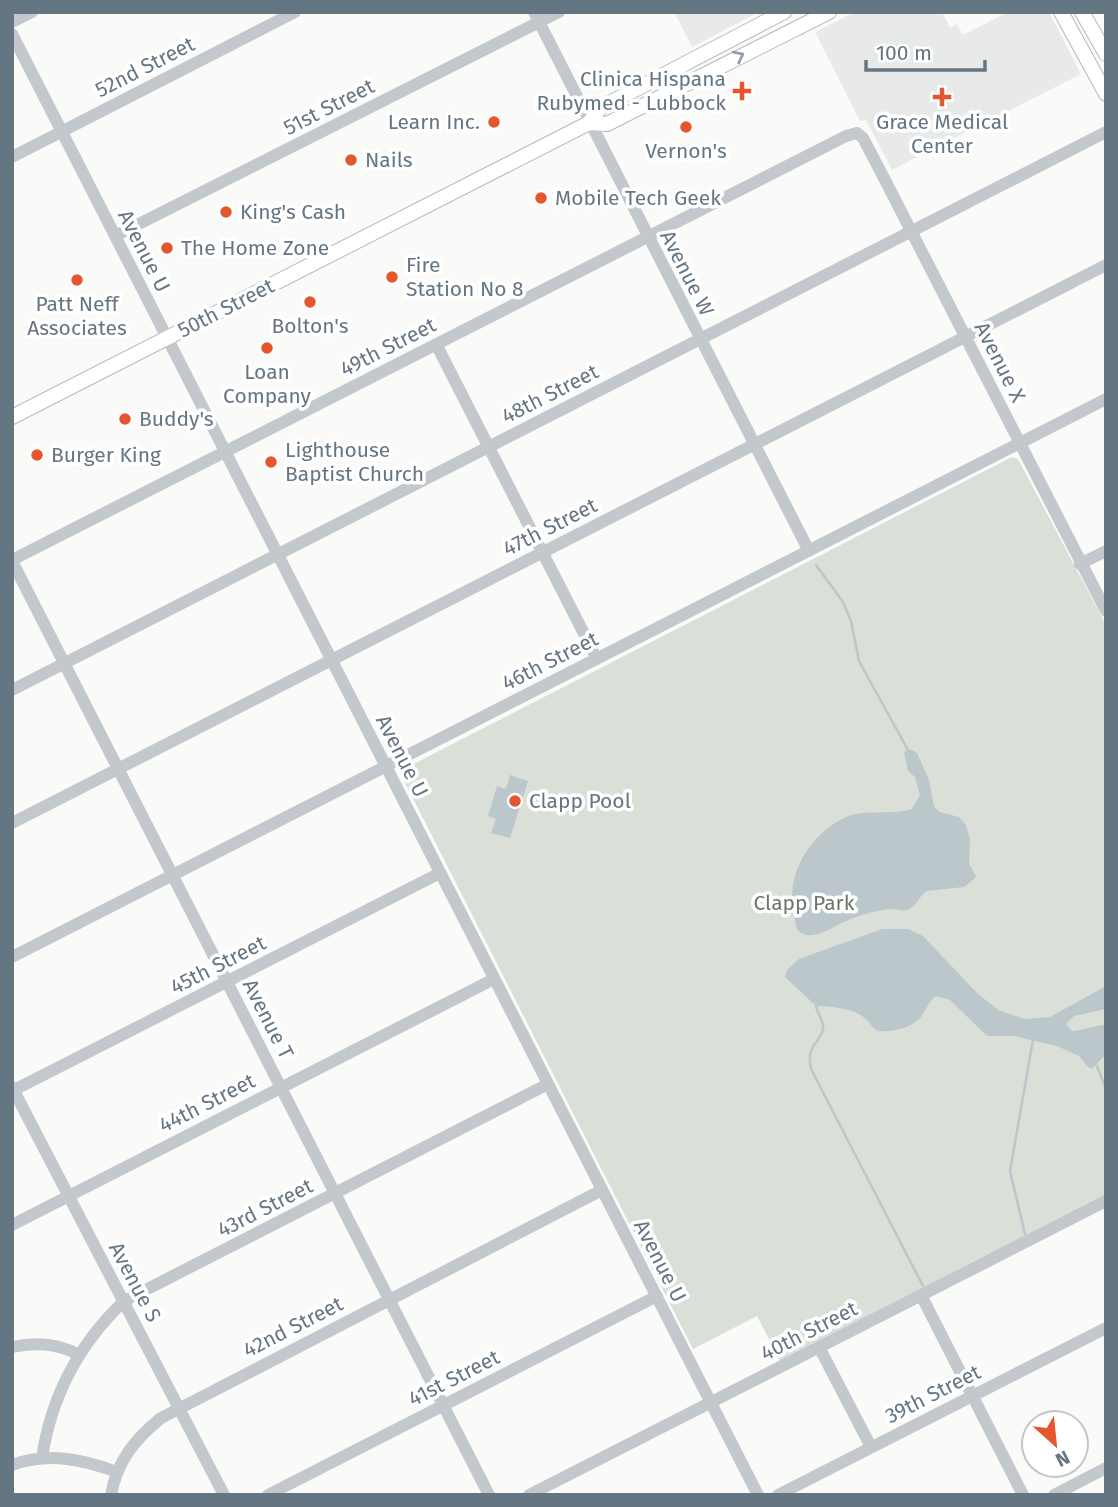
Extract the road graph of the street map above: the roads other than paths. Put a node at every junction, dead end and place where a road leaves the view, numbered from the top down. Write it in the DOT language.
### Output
graph roads {
  1 [pos="32,12"];
  2 [pos="295,12"];
  3 [pos="559,12"];
  4 [pos="784,12"];
  5 [pos="829,12"];
  6 [pos="1061,12"];
  7 [pos="1082,12"];
  8 [pos="537,17"];
  9 [pos="12,22"];
  10 [pos="12,34"];
  11 [pos="1094,35"];
  12 [pos="1078,44"];
  13 [pos="1106,54"];
  14 [pos="1106,94"];
  15 [pos="589,123"];
  16 [pos="62,131"];
  17 [pos="1106,132"];
  18 [pos="857,133"];
  19 [pos="12,156"];
  20 [pos="912,231"];
  21 [pos="116,236"];
  22 [pos="647,237"];
  23 [pos="1106,265"];
  24 [pos="965,337"];
  25 [pos="167,338"];
  26 [pos="700,339"];
  27 [pos="436,345"];
  28 [pos="1106,399"];
  29 [pos="12,417"];
  30 [pos="1019,443"];
  31 [pos="754,445"];
  32 [pos="489,447"];
  33 [pos="225,452"];
  34 [pos="809,551"];
  35 [pos="1106,551"];
  36 [pos="543,553"];
  37 [pos="278,554"];
  38 [pos="12,561"];
  39 [pos="1080,564"];
  40 [pos="1106,611"];
  41 [pos="597,659"];
  42 [pos="332,660"];
  43 [pos="65,663"];
  44 [pos="12,690"];
  45 [pos="386,766"];
  46 [pos="119,769"];
  47 [pos="12,823"];
  48 [pos="440,873"];
  49 [pos="174,875"];
  50 [pos="12,957"];
  51 [pos="495,979"];
  52 [pos="228,981"];
  53 [pos="548,1084"];
  54 [pos="281,1087"];
  55 [pos="13,1089"];
  56 [pos="602,1190"];
  57 [pos="335,1194"];
  58 [pos="68,1196"];
  59 [pos="1106,1201"];
  60 [pos="12,1225"];
  61 [pos="921,1295"];
  62 [pos="657,1296"];
  63 [pos="389,1299"];
  64 [pos="124,1301"];
  65 [pos="1106,1328"];
  66 [pos="12,1347"];
  67 [pos="819,1347"];
  68 [pos="79,1355"];
  69 [pos="972,1396"];
  70 [pos="711,1402"];
  71 [pos="443,1405"];
  72 [pos="179,1407"];
  73 [pos="871,1447"];
  74 [pos="42,1458"];
  75 [pos="12,1465"];
  76 [pos="1106,1468"];
  77 [pos="117,1472"];
  78 [pos="111,1495"];
  79 [pos="224,1495"];
  80 [pos="268,1495"];
  81 [pos="489,1495"];
  82 [pos="529,1495"];
  83 [pos="758,1495"];
  84 [pos="778,1495"];
  85 [pos="1023,1495"];
  86 [pos="1054,1495"];
  1 -- 9 [label="street"];
  2 -- 16 [label="street, 52nd Street"];
  3 -- 8 [label="street, 51st Street"];
  4 -- 15 [label="main road, 50th Street"];
  15 -- 5 [label="main road, 50th Street, one-way"];
  6 -- 12 [label="main road"];
  7 -- 11 [label="main road"];
  8 -- 15 [label="street, Avenue W"];
  8 -- 21 [label="street, 51st Street"];
  10 -- 16 [label="street, Avenue U"];
  11 -- 12 [label="main road"];
  11 -- 13 [label="main road"];
  12 -- 14 [label="main road"];
  15 -- 22 [label="street, Avenue W"];
  15 -- 25 [label="main road, 50th Street"];
  16 -- 19 [label="street, 52nd Street"];
  16 -- 21 [label="street, Avenue U"];
  17 -- 20 [label="street, 48th Street"];
  18 -- 20 [label="street, Avenue X"];
  18 -- 22 [label="street, 49th Street"];
  20 -- 24 [label="street, Avenue X"];
  20 -- 26 [label="street, 48th Street"];
  21 -- 25 [label="street, Avenue U"];
  22 -- 26 [label="street, Avenue W"];
  22 -- 27 [label="street, 49th Street"];
  23 -- 24 [label="street, 47th Street"];
  24 -- 30 [label="street, Avenue X"];
  24 -- 31 [label="street, 47th Street"];
  25 -- 29 [label="main road, 50th Street"];
  25 -- 33 [label="street, Avenue U"];
  26 -- 31 [label="street, Avenue W"];
  26 -- 32 [label="street, 48th Street"];
  27 -- 32 [label="street"];
  27 -- 33 [label="street, 49th Street"];
  28 -- 30 [label="street, 46th Street"];
  30 -- 34 [label="street, 46th Street"];
  30 -- 39 [label="street, Avenue X"];
  31 -- 34 [label="street, Avenue W"];
  31 -- 36 [label="street, 47th Street"];
  32 -- 36 [label="street"];
  32 -- 37 [label="street, 48th Street"];
  33 -- 37 [label="street, Avenue U"];
  33 -- 38 [label="street, 49th Street"];
  34 -- 41 [label="street, 46th Street"];
  35 -- 39 [label="street"];
  36 -- 41 [label="street"];
  36 -- 42 [label="street, 47th Street"];
  37 -- 42 [label="street, Avenue U"];
  37 -- 43 [label="street, 48th Street"];
  38 -- 43 [label="street, Avenue T"];
  39 -- 40 [label="street, Avenue X"];
  41 -- 45 [label="street, 46th Street"];
  42 -- 45 [label="street, Avenue U"];
  42 -- 46 [label="street, 47th Street"];
  43 -- 44 [label="street, 48th Street"];
  43 -- 46 [label="street, Avenue T"];
  45 -- 48 [label="street, Avenue U"];
  45 -- 49 [label="street, 46th Street"];
  46 -- 47 [label="street, 47th Street"];
  46 -- 49 [label="street, Avenue T"];
  48 -- 51 [label="street, Avenue U"];
  48 -- 52 [label="street, 45th Street"];
  49 -- 50 [label="street, 46th Street"];
  49 -- 52 [label="street, Avenue T"];
  51 -- 53 [label="street, Avenue U"];
  51 -- 54 [label="street, 44th Street"];
  52 -- 54 [label="street, Avenue T"];
  52 -- 55 [label="street, 45th Street"];
  53 -- 56 [label="street, Avenue U"];
  53 -- 57 [label="street, 43rd Street"];
  54 -- 57 [label="street, Avenue T"];
  54 -- 58 [label="street, 44th Street"];
  55 -- 58 [label="street, Avenue S"];
  56 -- 62 [label="street, Avenue U"];
  56 -- 63 [label="street, 42nd Street"];
  57 -- 63 [label="street, Avenue T"];
  57 -- 64 [label="street, 43rd Street"];
  58 -- 60 [label="street, 44th Street"];
  58 -- 64 [label="street, Avenue S"];
  59 -- 61 [label="street, 40th Street"];
  61 -- 67 [label="street, 40th Street"];
  61 -- 69 [label="street"];
  62 -- 70 [label="street, Avenue U"];
  62 -- 71 [label="street, 41st Street"];
  63 -- 71 [label="street, Avenue T"];
  63 -- 72 [label="street, 42nd Street"];
  64 -- 68 [label="street, 43rd Street"];
  64 -- 72 [label="street, Avenue S"];
  65 -- 69 [label="street, 39th Street"];
  66 -- 68 [label="street"];
  67 -- 70 [label="street, 40th Street"];
  67 -- 73 [label="street"];
  68 -- 74 [label="street, 43rd Street"];
  69 -- 73 [label="street, 39th Street"];
  69 -- 85 [label="street"];
  70 -- 82 [label="street, 40th Street"];
  70 -- 83 [label="street, Avenue U"];
  71 -- 80 [label="street, 41st Street"];
  71 -- 81 [label="street, Avenue T"];
  72 -- 77 [label="street, 42nd Street"];
  72 -- 79 [label="street, Avenue S"];
  73 -- 84 [label="street, 39th Street"];
  74 -- 75 [label="street"];
  74 -- 77 [label="street"];
  76 -- 86 [label="street"];
  77 -- 78 [label="street, 42nd Street"];
}
